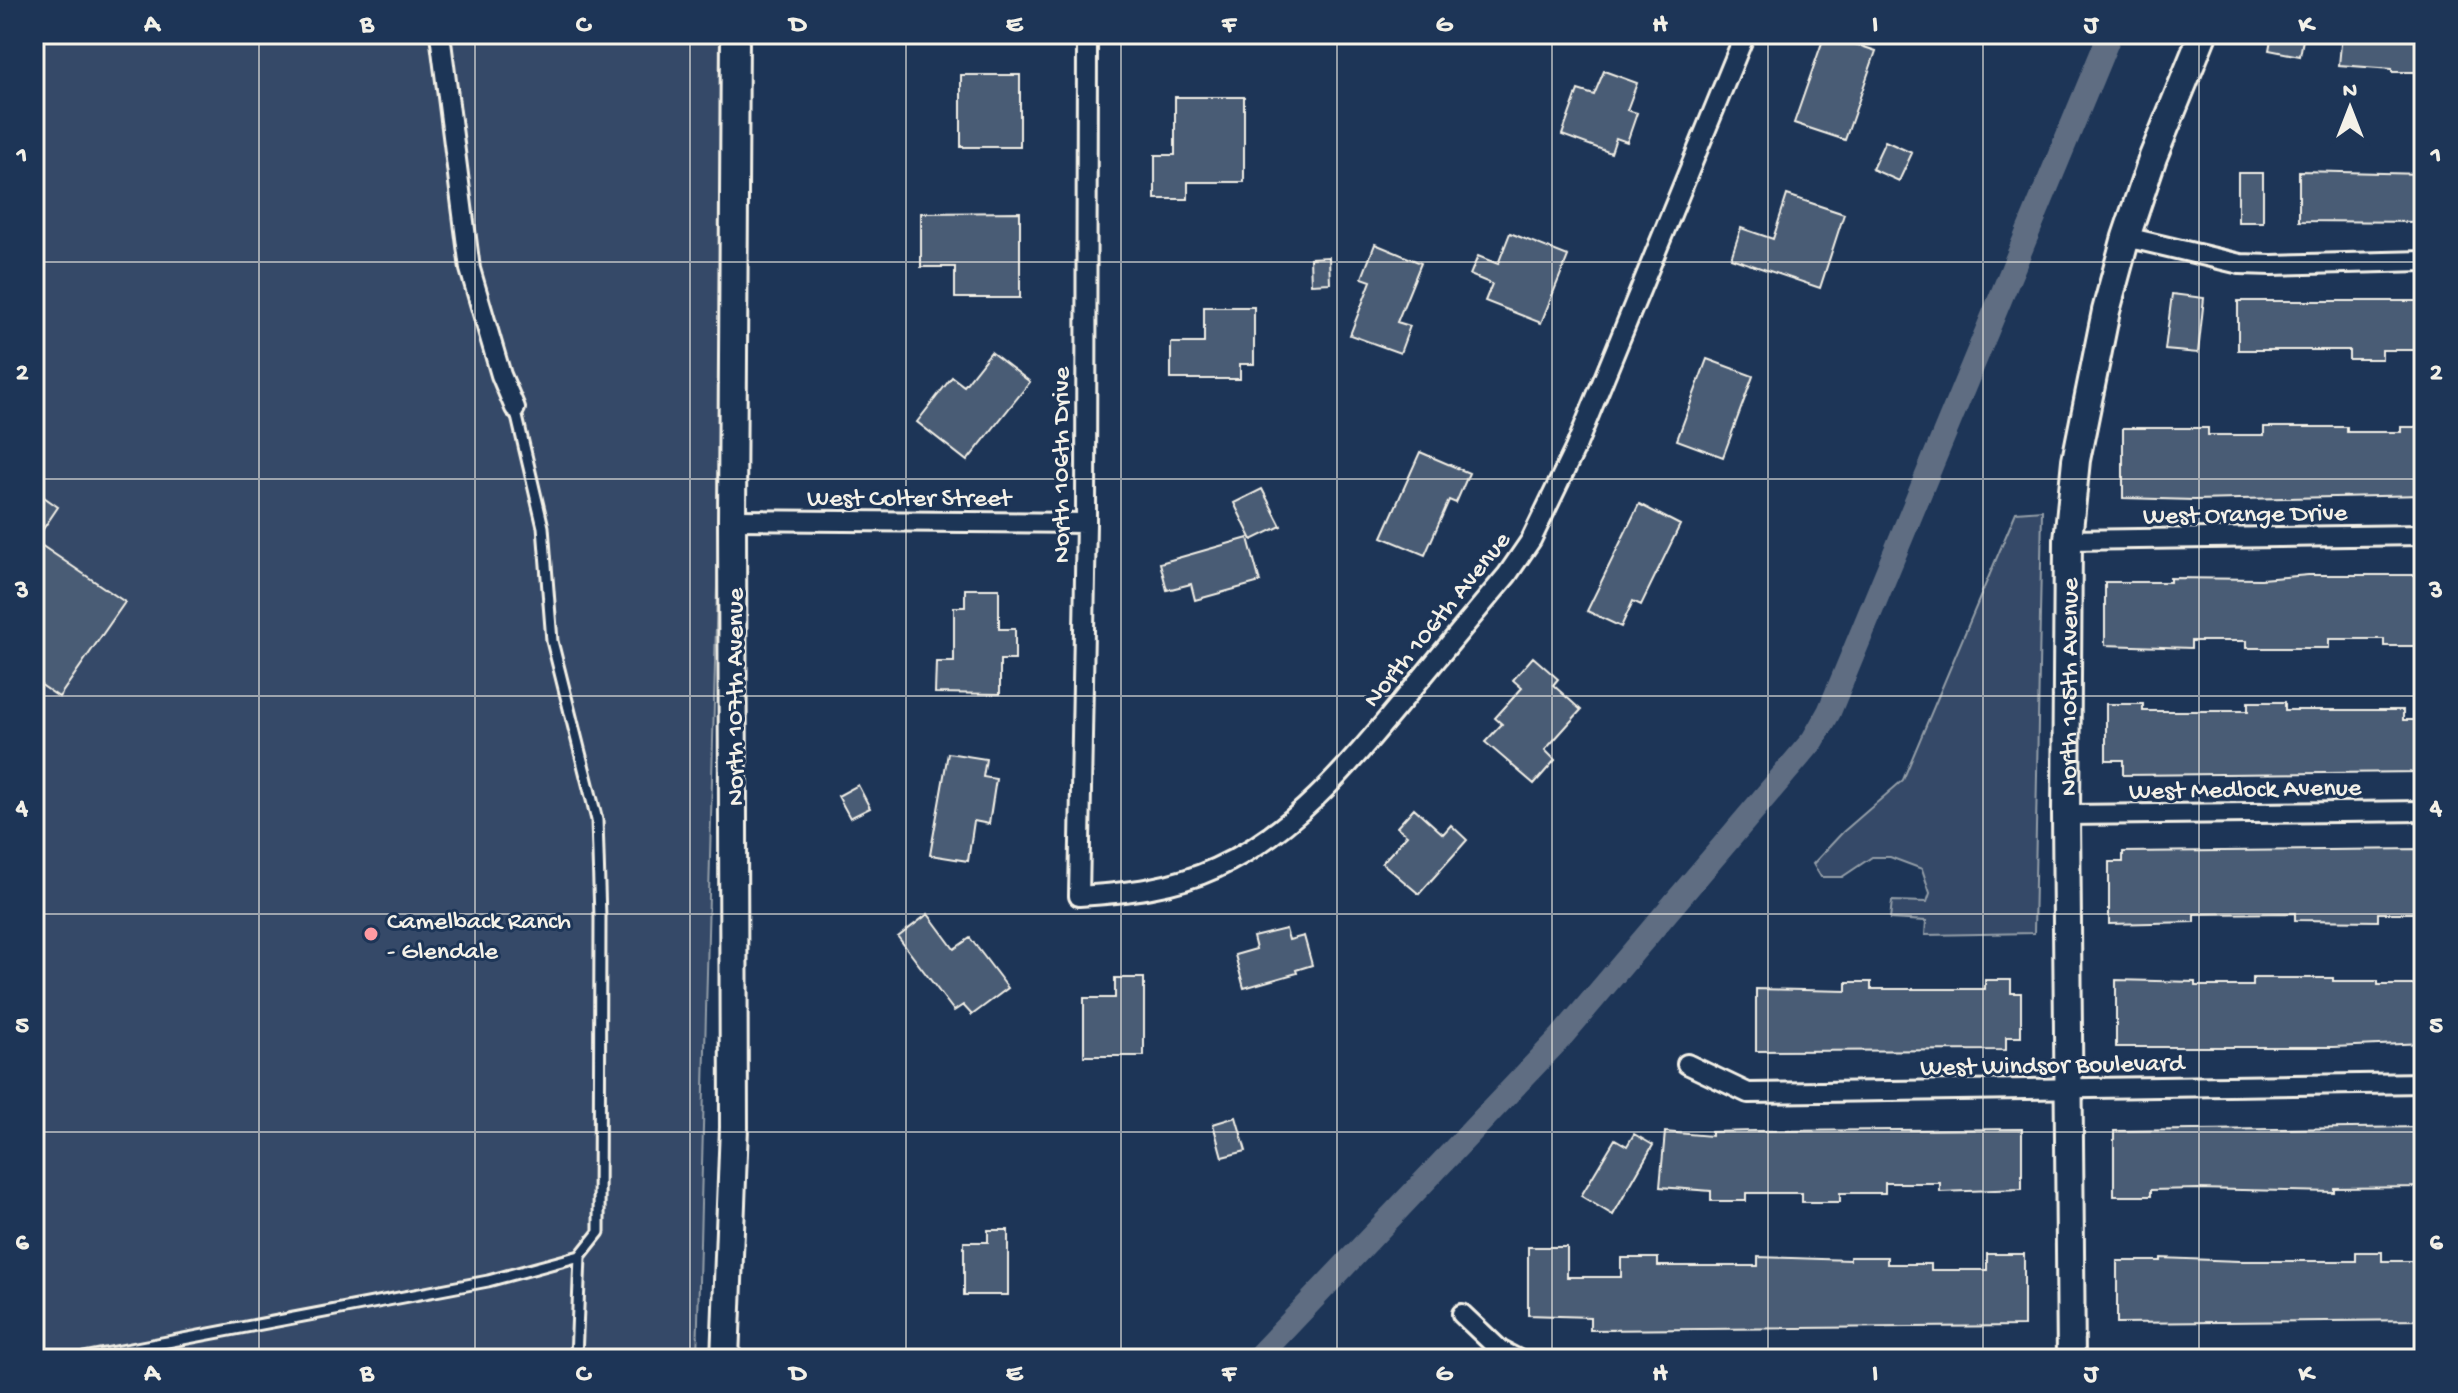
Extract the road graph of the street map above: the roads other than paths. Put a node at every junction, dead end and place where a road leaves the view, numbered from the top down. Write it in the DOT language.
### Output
graph roads {
  1 [pos="440,34"];
  2 [pos="735,34"];
  3 [pos="1087,34"];
  4 [pos="1745,34"];
  5 [pos="2203,34"];
  6 [pos="2126,237"];
  7 [pos="2424,261"];
  8 [pos="515,408"];
  9 [pos="732,520"];
  10 [pos="1086,523"];
  11 [pos="2424,535"];
  12 [pos="2068,540"];
  13 [pos="2424,811"];
  14 [pos="2066,815"];
  15 [pos="1079,896"];
  16 [pos="1687,1064"];
  17 [pos="2424,1083"];
  18 [pos="2070,1089"];
  19 [pos="580,1256"];
  20 [pos="1462,1314"];
  21 [pos="125,1355"];
  22 [pos="78,1359"];
  23 [pos="576,1359"];
  24 [pos="725,1359"];
  25 [pos="1517,1359"];
  26 [pos="2071,1359"];
  1 -- 8 [label="street"];
  2 -- 9 [label="street, North 107th Avenue"];
  3 -- 10 [label="street, North 106th Drive"];
  4 -- 15 [label="street, North 106th Avenue"];
  5 -- 6 [label="street, North 105th Avenue"];
  6 -- 7 [label="street"];
  6 -- 12 [label="street, North 105th Avenue"];
  8 -- 19 [label="lane"];
  9 -- 10 [label="street, West Colter Street"];
  9 -- 24 [label="street, North 107th Avenue"];
  10 -- 15 [label="street, North 106th Drive"];
  11 -- 12 [label="street, West Orange Drive"];
  12 -- 14 [label="street, North 105th Avenue"];
  13 -- 14 [label="street, West Medlock Avenue"];
  14 -- 18 [label="street, North 105th Avenue"];
  16 -- 18 [label="street, West Windsor Boulevard"];
  17 -- 18 [label="street, West Windsor Boulevard"];
  18 -- 26 [label="street, North 105th Avenue"];
  19 -- 21 [label="lane"];
  19 -- 23 [label="lane"];
  20 -- 25 [label="street"];
  21 -- 22 [label="lane"];
}
